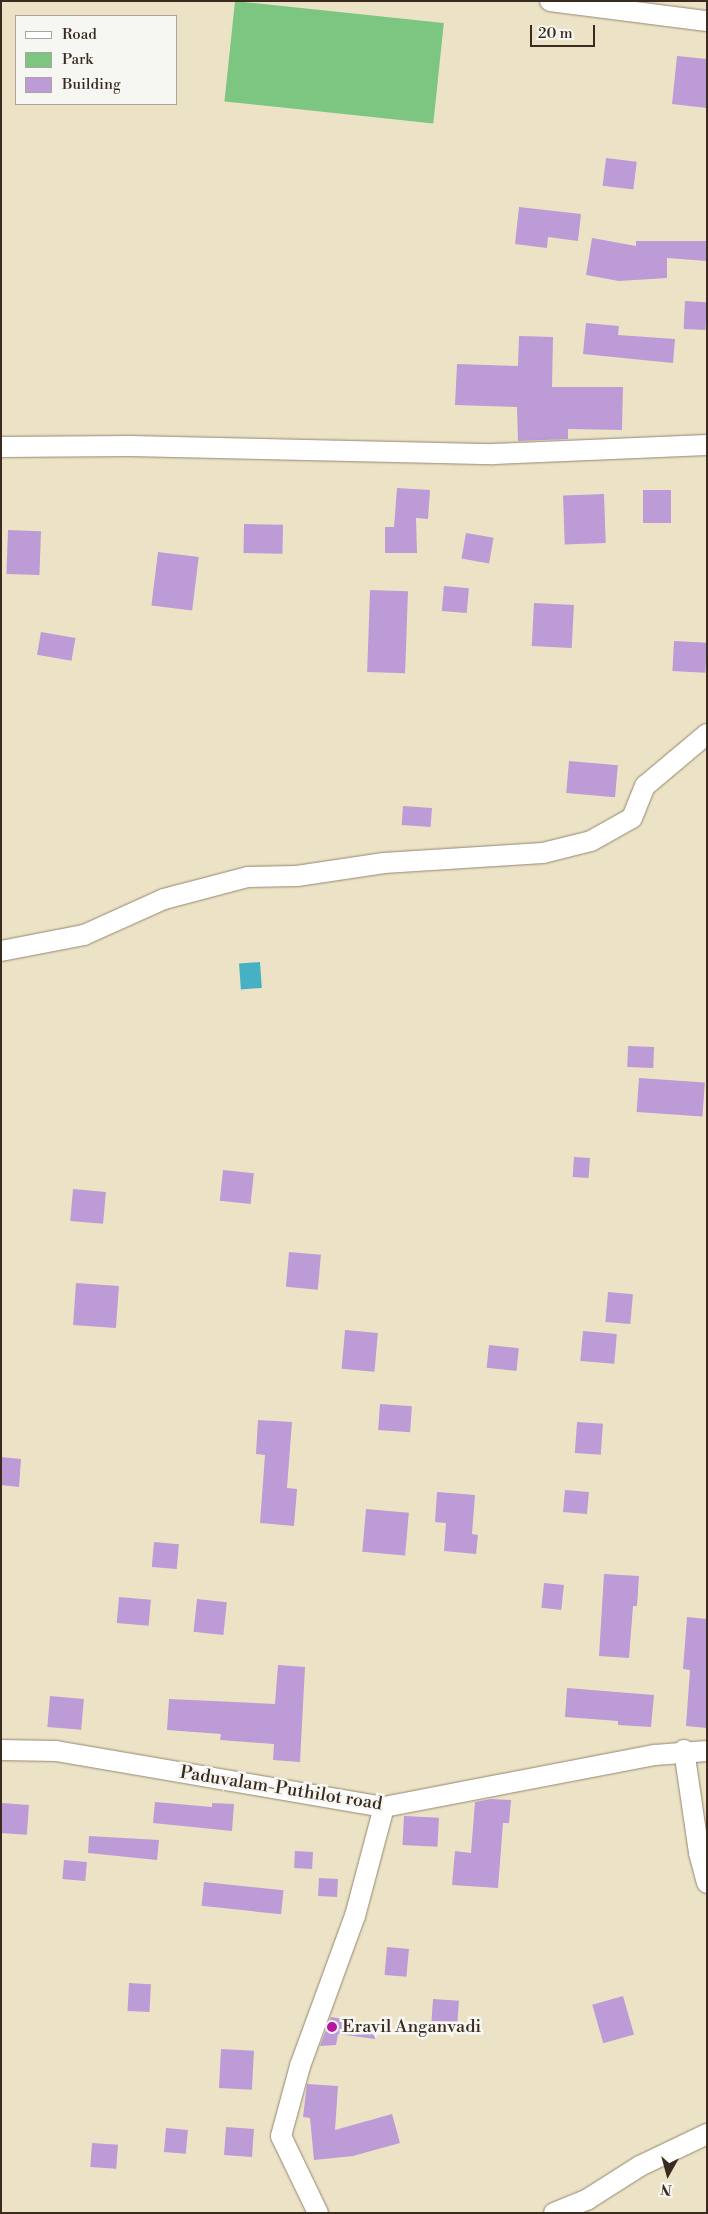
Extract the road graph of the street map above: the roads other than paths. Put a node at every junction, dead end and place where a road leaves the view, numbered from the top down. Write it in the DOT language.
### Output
graph roads {
  1 [pos="550,1"];
  2 [pos="707,21"];
  3 [pos="707,445"];
  4 [pos="1,447"];
  5 [pos="707,734"];
  6 [pos="1,951"];
  7 [pos="1,1750"];
  8 [pos="684,1750"];
  9 [pos="707,1751"];
  10 [pos="384,1808"];
  11 [pos="707,1883"];
  12 [pos="707,2134"];
  13 [pos="318,2213"];
  14 [pos="554,2213"];
  1 -- 2 [label="street"];
  3 -- 4 [label="street"];
  5 -- 6 [label="street"];
  7 -- 10 [label="street, Paduvalam-Puthilot road"];
  8 -- 9 [label="street, Paduvalam-Puthilot road"];
  8 -- 10 [label="street, Paduvalam-Puthilot road"];
  8 -- 11 [label="street"];
  10 -- 13 [label="street"];
  12 -- 14 [label="street"];
}
